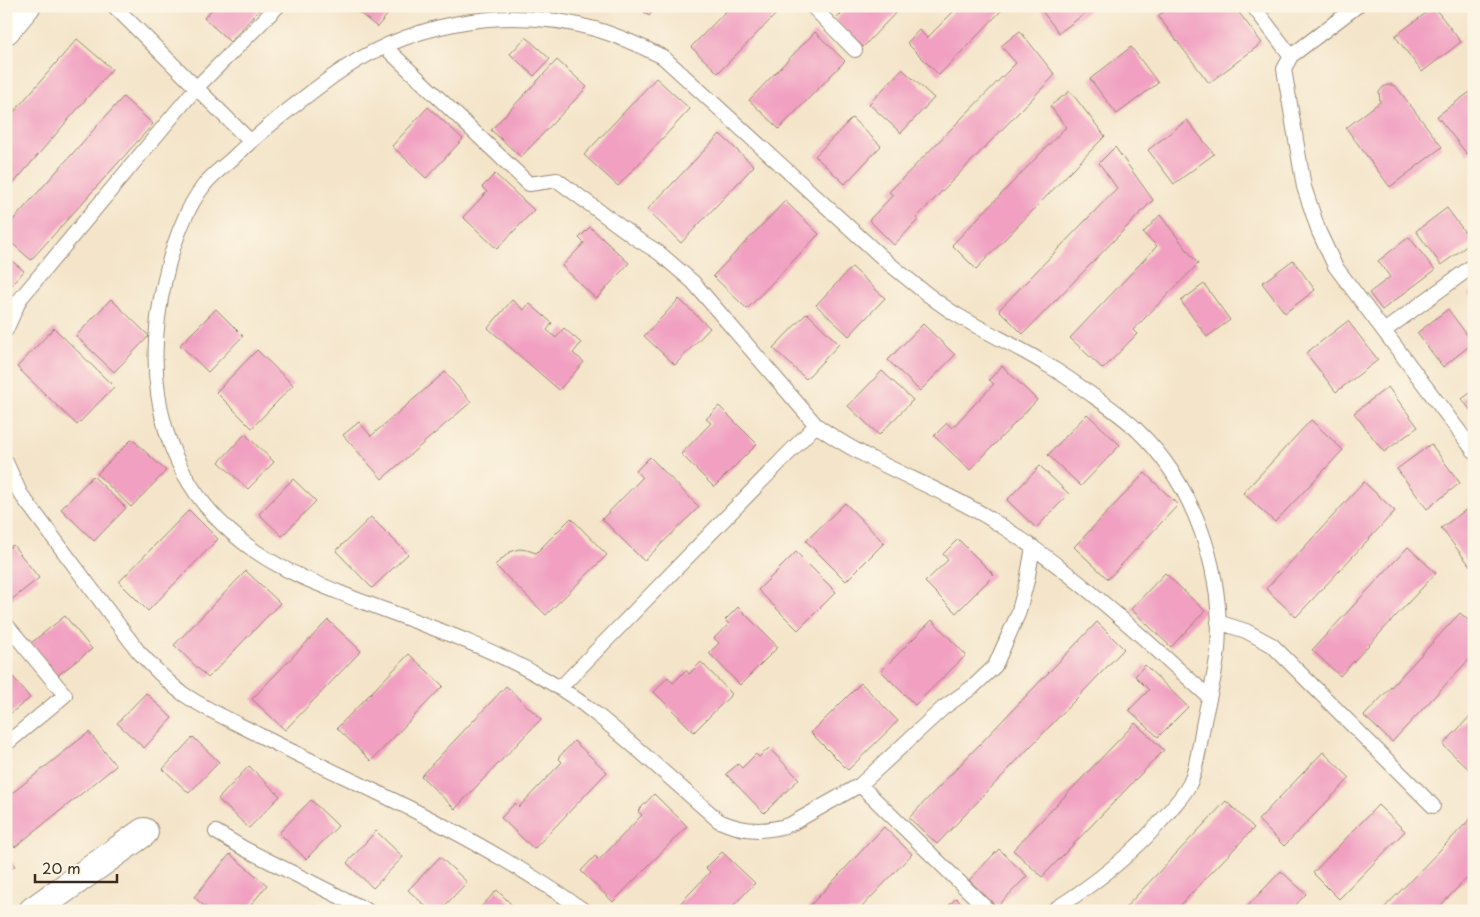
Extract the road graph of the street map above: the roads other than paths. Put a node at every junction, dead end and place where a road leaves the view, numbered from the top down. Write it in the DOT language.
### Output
graph roads {
  1 [pos="26,6"];
  2 [pos="114,6"];
  3 [pos="278,6"];
  4 [pos="812,6"];
  5 [pos="1253,6"];
  6 [pos="1357,6"];
  7 [pos="6,30"];
  8 [pos="385,47"];
  9 [pos="855,50"];
  10 [pos="1291,56"];
  11 [pos="196,88"];
  12 [pos="250,142"];
  13 [pos="1474,265"];
  14 [pos="6,330"];
  15 [pos="1384,331"];
  16 [pos="816,425"];
  17 [pos="1474,451"];
  18 [pos="6,462"];
  19 [pos="1032,547"];
  20 [pos="1218,622"];
  21 [pos="6,624"];
  22 [pos="560,688"];
  23 [pos="1209,698"];
  24 [pos="6,744"];
  25 [pos="860,785"];
  26 [pos="1433,806"];
  27 [pos="144,832"];
  28 [pos="216,832"];
  29 [pos="44,908"];
  30 [pos="368,911"];
  31 [pos="585,911"];
  32 [pos="989,911"];
  33 [pos="1052,911"];
  1 -- 7 [label="street"];
  2 -- 11 [label="lane"];
  3 -- 11 [label="lane"];
  4 -- 9 [label="lane"];
  5 -- 10 [label="lane"];
  6 -- 10 [label="lane"];
  8 -- 12 [label="lane"];
  8 -- 16 [label="lane"];
  8 -- 20 [label="lane"];
  10 -- 15 [label="lane"];
  11 -- 12 [label="lane"];
  11 -- 14 [label="lane"];
  12 -- 22 [label="lane"];
  13 -- 15 [label="lane"];
  15 -- 17 [label="lane"];
  16 -- 19 [label="lane"];
  16 -- 22 [label="lane"];
  18 -- 31 [label="lane"];
  19 -- 23 [label="lane"];
  19 -- 25 [label="lane"];
  20 -- 23 [label="lane"];
  20 -- 26 [label="lane"];
  21 -- 24 [label="lane"];
  22 -- 25 [label="lane"];
  23 -- 33 [label="lane"];
  25 -- 32 [label="lane"];
  27 -- 29 [label="street"];
  28 -- 30 [label="lane"];
}
